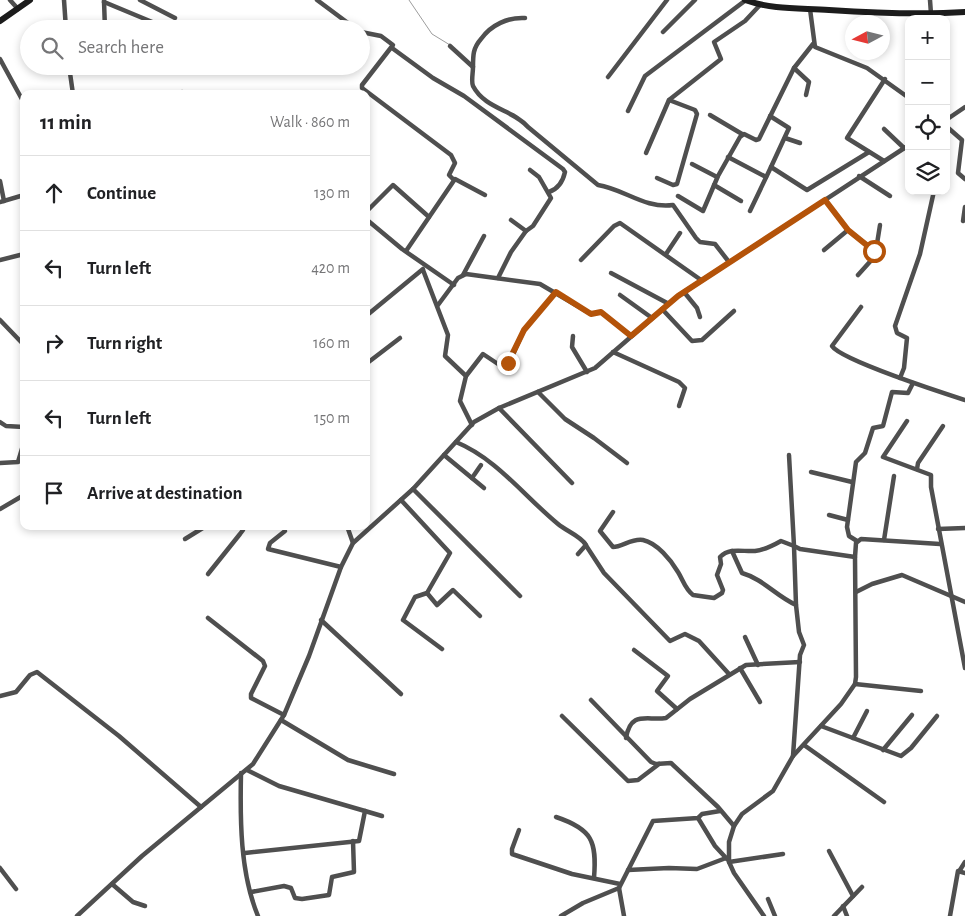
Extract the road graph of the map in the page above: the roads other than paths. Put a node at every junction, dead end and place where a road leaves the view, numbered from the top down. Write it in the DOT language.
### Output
graph roads {
  1 [pos="10,0"];
  2 [pos="30,0"];
  3 [pos="64,0"];
  4 [pos="140,0"];
  5 [pos="317,0"];
  6 [pos="668,0"];
  7 [pos="695,0"];
  8 [pos="746,0"];
  9 [pos="930,0"];
  10 [pos="104,1"];
  11 [pos="148,2"];
  12 [pos="760,5"];
  13 [pos="18,8"];
  14 [pos="810,9"];
  15 [pos="965,12"];
  16 [pos="913,15"];
  17 [pos="930,15"];
  18 [pos="939,15"];
  19 [pos="175,18"];
  20 [pos="524,18"];
  21 [pos="65,20"];
  22 [pos="105,20"];
  23 [pos="148,20"];
  24 [pos="344,20"];
  25 [pos="0,21"];
  26 [pos="663,32"];
  27 [pos="370,34"];
  28 [pos="813,44"];
  29 [pos="450,46"];
  30 [pos="392,48"];
  31 [pos="0,59"];
  32 [pos="473,67"];
  33 [pos="794,68"];
  34 [pos="70,75"];
  35 [pos="608,76"];
  36 [pos="885,79"];
  37 [pos="72,90"];
  38 [pos="365,90"];
  39 [pos="370,94"];
  40 [pos="806,95"];
  41 [pos="905,95"];
  42 [pos="20,96"];
  43 [pos="669,100"];
  44 [pos="965,107"];
  45 [pos="628,111"];
  46 [pos="710,115"];
  47 [pos="770,116"];
  48 [pos="950,117"];
  49 [pos="884,129"];
  50 [pos="950,130"];
  51 [pos="742,134"];
  52 [pos="785,138"];
  53 [pos="800,144"];
  54 [pos="905,145"];
  55 [pos="905,147"];
  56 [pos="869,152"];
  57 [pos="646,153"];
  58 [pos="728,157"];
  59 [pos="884,161"];
  60 [pos="692,164"];
  61 [pos="771,167"];
  62 [pos="530,170"];
  63 [pos="859,176"];
  64 [pos="717,177"];
  65 [pos="766,177"];
  66 [pos="657,178"];
  67 [pos="965,179"];
  68 [pos="0,180"];
  69 [pos="454,180"];
  70 [pos="714,185"];
  71 [pos="549,192"];
  72 [pos="485,195"];
  73 [pos="933,195"];
  74 [pos="20,196"];
  75 [pos="678,196"];
  76 [pos="890,196"];
  77 [pos="825,200"];
  78 [pos="741,201"];
  79 [pos="2,202"];
  80 [pos="965,207"];
  81 [pos="370,208"];
  82 [pos="750,210"];
  83 [pos="429,218"];
  84 [pos="510,220"];
  85 [pos="963,221"];
  86 [pos="370,222"];
  87 [pos="880,225"];
  88 [pos="848,230"];
  89 [pos="526,231"];
  90 [pos="680,233"];
  91 [pos="484,236"];
  92 [pos="824,250"];
  93 [pos="406,251"];
  94 [pos="875,251"];
  95 [pos="666,254"];
  96 [pos="20,255"];
  97 [pos="0,260"];
  98 [pos="581,260"];
  99 [pos="730,262"];
  100 [pos="427,266"];
  101 [pos="423,270"];
  102 [pos="611,273"];
  103 [pos="463,275"];
  104 [pos="858,275"];
  105 [pos="498,278"];
  106 [pos="701,280"];
  107 [pos="454,285"];
  108 [pos="556,292"];
  109 [pos="684,292"];
  110 [pos="620,295"];
  111 [pos="669,304"];
  112 [pos="438,305"];
  113 [pos="861,307"];
  114 [pos="662,309"];
  115 [pos="734,311"];
  116 [pos="370,313"];
  117 [pos="700,317"];
  118 [pos="652,318"];
  119 [pos="0,320"];
  120 [pos="573,336"];
  121 [pos="631,336"];
  122 [pos="400,338"];
  123 [pos="20,341"];
  124 [pos="614,352"];
  125 [pos="370,361"];
  126 [pos="587,372"];
  127 [pos="466,376"];
  128 [pos="900,378"];
  129 [pos="913,383"];
  130 [pos="538,392"];
  131 [pos="965,400"];
  132 [pos="679,406"];
  133 [pos="499,408"];
  134 [pos="906,421"];
  135 [pos="0,422"];
  136 [pos="472,425"];
  137 [pos="943,426"];
  138 [pos="20,428"];
  139 [pos="456,442"];
  140 [pos="789,454"];
  141 [pos="20,455"];
  142 [pos="444,455"];
  143 [pos="0,463"];
  144 [pos="627,464"];
  145 [pos="481,465"];
  146 [pos="917,468"];
  147 [pos="811,472"];
  148 [pos="894,476"];
  149 [pos="472,478"];
  150 [pos="852,482"];
  151 [pos="572,483"];
  152 [pos="484,488"];
  153 [pos="413,489"];
  154 [pos="20,497"];
  155 [pos="401,500"];
  156 [pos="0,509"];
  157 [pos="613,512"];
  158 [pos="829,515"];
  159 [pos="848,520"];
  160 [pos="370,526"];
  161 [pos="965,528"];
  162 [pos="938,529"];
  163 [pos="200,530"];
  164 [pos="243,530"];
  165 [pos="348,530"];
  166 [pos="366,530"];
  167 [pos="285,531"];
  168 [pos="185,539"];
  169 [pos="884,540"];
  170 [pos="857,541"];
  171 [pos="353,543"];
  172 [pos="586,544"];
  173 [pos="940,544"];
  174 [pos="794,546"];
  175 [pos="732,551"];
  176 [pos="578,554"];
  177 [pos="855,557"];
  178 [pos="341,567"];
  179 [pos="208,574"];
  180 [pos="856,592"];
  181 [pos="428,593"];
  182 [pos="950,595"];
  183 [pos="520,596"];
  184 [pos="965,602"];
  185 [pos="796,605"];
  186 [pos="480,616"];
  187 [pos="208,618"];
  188 [pos="321,620"];
  189 [pos="744,637"];
  190 [pos="442,649"];
  191 [pos="634,650"];
  192 [pos="800,662"];
  193 [pos="758,664"];
  194 [pos="740,668"];
  195 [pos="965,668"];
  196 [pos="729,674"];
  197 [pos="855,684"];
  198 [pos="0,689"];
  199 [pos="921,691"];
  200 [pos="401,694"];
  201 [pos="1,696"];
  202 [pos="591,700"];
  203 [pos="760,702"];
  204 [pos="677,709"];
  205 [pos="868,711"];
  206 [pos="912,715"];
  207 [pos="562,716"];
  208 [pos="937,716"];
  209 [pos="283,718"];
  210 [pos="630,725"];
  211 [pos="821,726"];
  212 [pos="620,731"];
  213 [pos="626,738"];
  214 [pos="853,738"];
  215 [pos="804,745"];
  216 [pos="883,750"];
  217 [pos="793,756"];
  218 [pos="659,764"];
  219 [pos="247,770"];
  220 [pos="242,773"];
  221 [pos="394,774"];
  222 [pos="884,802"];
  223 [pos="201,807"];
  224 [pos="365,811"];
  225 [pos="720,811"];
  226 [pos="382,816"];
  227 [pos="556,817"];
  228 [pos="698,818"];
  229 [pos="734,826"];
  230 [pos="519,830"];
  231 [pos="354,842"];
  232 [pos="830,852"];
  233 [pos="245,853"];
  234 [pos="783,854"];
  235 [pos="728,860"];
  236 [pos="965,862"];
  237 [pos="0,868"];
  238 [pos="628,870"];
  239 [pos="960,870"];
  240 [pos="965,873"];
  241 [pos="594,878"];
  242 [pos="112,884"];
  243 [pos="620,886"];
  244 [pos="862,886"];
  245 [pos="16,889"];
  246 [pos="251,892"];
  247 [pos="853,896"];
  248 [pos="768,899"];
  249 [pos="145,906"];
  250 [pos="843,906"];
  251 [pos="952,915"];
  252 [pos="77,916"];
  253 [pos="258,916"];
  254 [pos="562,916"];
  255 [pos="624,916"];
  256 [pos="764,916"];
  257 [pos="774,916"];
  258 [pos="834,916"];
  259 [pos="847,916"];
  1 -- 13 [label="street"];
  2 -- 13 [label="street"];
  3 -- 21 [label="street"];
  4 -- 11 [label="street"];
  5 -- 24 [label="street"];
  6 -- 35 [label="street"];
  7 -- 26 [label="street"];
  8 -- 12 [label="street"];
  8 -- 45 [label="street"];
  9 -- 17 [label="street"];
  10 -- 22 [label="street"];
  10 -- 23 [label="street"];
  11 -- 19 [label="street"];
  12 -- 14 [label="street"];
  12 -- 43 [label="street"];
  13 -- 25 [label="street"];
  14 -- 16 [label="street"];
  14 -- 28 [label="street"];
  15 -- 18 [label="street"];
  20 -- 32 [label="street"];
  27 -- 30 [label="street"];
  28 -- 33 [label="street"];
  28 -- 36 [label="street"];
  29 -- 32 [label="street"];
  30 -- 38 [label="street"];
  30 -- 71 [label="street"];
  31 -- 42 [label="street"];
  32 -- 99 [label="street"];
  33 -- 40 [label="street"];
  33 -- 47 [label="street"];
  34 -- 37 [label="street"];
  36 -- 41 [label="street"];
  36 -- 56 [label="street"];
  39 -- 69 [label="street"];
  43 -- 57 [label="street"];
  43 -- 66 [label="street"];
  44 -- 48 [label="street"];
  46 -- 51 [label="street"];
  47 -- 51 [label="street"];
  47 -- 52 [label="street"];
  49 -- 54 [label="street"];
  50 -- 67 [label="street"];
  51 -- 58 [label="street"];
  52 -- 53 [label="street"];
  52 -- 61 [label="street"];
  55 -- 59 [label="street"];
  56 -- 59 [label="street"];
  56 -- 61 [label="street"];
  58 -- 64 [label="street"];
  58 -- 65 [label="street"];
  59 -- 63 [label="street"];
  60 -- 64 [label="street"];
  61 -- 65 [label="street"];
  62 -- 71 [label="street"];
  63 -- 76 [label="street"];
  63 -- 77 [label="street"];
  64 -- 70 [label="street"];
  65 -- 82 [label="street"];
  68 -- 79 [label="street"];
  69 -- 72 [label="street"];
  69 -- 83 [label="street"];
  70 -- 75 [label="street"];
  70 -- 78 [label="street"];
  71 -- 89 [label="street"];
  73 -- 128 [label="street"];
  74 -- 79 [label="street"];
  77 -- 88 [label="street"];
  77 -- 99 [label="street"];
  80 -- 85 [label="street"];
  81 -- 83 [label="street"];
  83 -- 93 [label="street"];
  84 -- 89 [label="street"];
  86 -- 93 [label="street"];
  87 -- 94 [label="street"];
  88 -- 92 [label="street"];
  88 -- 94 [label="street"];
  89 -- 105 [label="street"];
  90 -- 95 [label="street"];
  91 -- 103 [label="street"];
  93 -- 100 [label="street"];
  94 -- 104 [label="street"];
  95 -- 98 [label="street"];
  95 -- 106 [label="street"];
  96 -- 97 [label="street"];
  99 -- 106 [label="street"];
  100 -- 101 [label="street"];
  100 -- 107 [label="street"];
  101 -- 112 [label="street"];
  101 -- 116 [label="street"];
  102 -- 111 [label="street"];
  103 -- 105 [label="street"];
  103 -- 107 [label="street"];
  105 -- 108 [label="street"];
  106 -- 109 [label="street"];
  107 -- 112 [label="street"];
  108 -- 121 [label="street"];
  108 -- 127 [label="street"];
  109 -- 111 [label="street"];
  109 -- 117 [label="street"];
  110 -- 118 [label="street"];
  111 -- 114 [label="street"];
  112 -- 127 [label="street"];
  113 -- 128 [label="street"];
  114 -- 115 [label="street"];
  114 -- 118 [label="street"];
  118 -- 121 [label="street"];
  119 -- 123 [label="street"];
  120 -- 126 [label="street"];
  121 -- 124 [label="street"];
  122 -- 125 [label="street"];
  124 -- 126 [label="street"];
  124 -- 132 [label="street"];
  126 -- 130 [label="street"];
  127 -- 136 [label="street"];
  128 -- 129 [label="street"];
  129 -- 131 [label="street"];
  129 -- 150 [label="street"];
  130 -- 133 [label="street"];
  130 -- 144 [label="street"];
  133 -- 136 [label="street"];
  133 -- 151 [label="street"];
  134 -- 146 [label="street"];
  135 -- 138 [label="street"];
  136 -- 139 [label="street"];
  137 -- 146 [label="street"];
  139 -- 142 [label="street"];
  139 -- 172 [label="street"];
  140 -- 174 [label="street"];
  141 -- 143 [label="street"];
  142 -- 149 [label="street"];
  142 -- 153 [label="street"];
  145 -- 149 [label="street"];
  146 -- 162 [label="street"];
  147 -- 150 [label="street"];
  148 -- 169 [label="street"];
  149 -- 152 [label="street"];
  150 -- 159 [label="street"];
  153 -- 155 [label="street"];
  153 -- 183 [label="street"];
  154 -- 156 [label="street"];
  155 -- 160 [label="street"];
  155 -- 181 [label="street"];
  157 -- 175 [label="street"];
  158 -- 159 [label="street"];
  159 -- 170 [label="street"];
  161 -- 162 [label="street"];
  162 -- 173 [label="street"];
  163 -- 168 [label="street"];
  164 -- 179 [label="street"];
  165 -- 171 [label="street"];
  166 -- 171 [label="street"];
  167 -- 178 [label="street"];
  169 -- 170 [label="street"];
  169 -- 173 [label="street"];
  170 -- 177 [label="street"];
  171 -- 178 [label="street"];
  172 -- 176 [label="street"];
  172 -- 196 [label="street"];
  173 -- 182 [label="street"];
  174 -- 175 [label="street"];
  174 -- 177 [label="street"];
  174 -- 185 [label="street"];
  175 -- 185 [label="street"];
  177 -- 180 [label="street"];
  178 -- 188 [label="street"];
  180 -- 182 [label="street"];
  180 -- 197 [label="street"];
  181 -- 186 [label="street"];
  181 -- 190 [label="street"];
  182 -- 184 [label="street"];
  182 -- 195 [label="street"];
  185 -- 192 [label="street"];
  187 -- 209 [label="street"];
  188 -- 200 [label="street"];
  188 -- 209 [label="street"];
  189 -- 193 [label="street"];
  191 -- 204 [label="street"];
  192 -- 193 [label="street"];
  192 -- 217 [label="street"];
  193 -- 194 [label="street"];
  194 -- 196 [label="street"];
  194 -- 203 [label="street"];
  196 -- 204 [label="street"];
  197 -- 199 [label="street"];
  197 -- 211 [label="street"];
  198 -- 201 [label="street"];
  201 -- 223 [label="street"];
  202 -- 212 [label="street"];
  204 -- 210 [label="street"];
  205 -- 214 [label="street"];
  206 -- 216 [label="street"];
  207 -- 218 [label="street"];
  208 -- 216 [label="street"];
  209 -- 219 [label="street"];
  209 -- 221 [label="street"];
  210 -- 212 [label="street"];
  210 -- 213 [label="street"];
  211 -- 214 [label="street"];
  211 -- 215 [label="street"];
  212 -- 213 [label="street"];
  213 -- 218 [label="street"];
  214 -- 216 [label="street"];
  215 -- 217 [label="street"];
  215 -- 222 [label="street"];
  217 -- 229 [label="street"];
  218 -- 225 [label="street"];
  219 -- 220 [label="street"];
  219 -- 224 [label="street"];
  220 -- 223 [label="street"];
  220 -- 233 [label="street"];
  223 -- 242 [label="street"];
  224 -- 226 [label="street"];
  224 -- 231 [label="street"];
  225 -- 228 [label="street"];
  225 -- 229 [label="street"];
  227 -- 241 [label="street"];
  228 -- 235 [label="street"];
  228 -- 238 [label="street"];
  229 -- 235 [label="street"];
  230 -- 241 [label="street"];
  231 -- 233 [label="street"];
  231 -- 246 [label="street"];
  232 -- 247 [label="street"];
  233 -- 246 [label="street"];
  234 -- 235 [label="street"];
  235 -- 238 [label="street"];
  235 -- 256 [label="street"];
  236 -- 239 [label="street"];
  237 -- 245 [label="street"];
  238 -- 243 [label="street"];
  239 -- 240 [label="street"];
  239 -- 251 [label="street"];
  241 -- 243 [label="street"];
  242 -- 249 [label="street"];
  242 -- 252 [label="street"];
  243 -- 254 [label="street"];
  243 -- 255 [label="street"];
  244 -- 247 [label="street"];
  246 -- 253 [label="street"];
  247 -- 250 [label="street"];
  248 -- 257 [label="street"];
  250 -- 258 [label="street"];
  250 -- 259 [label="street"];
}
